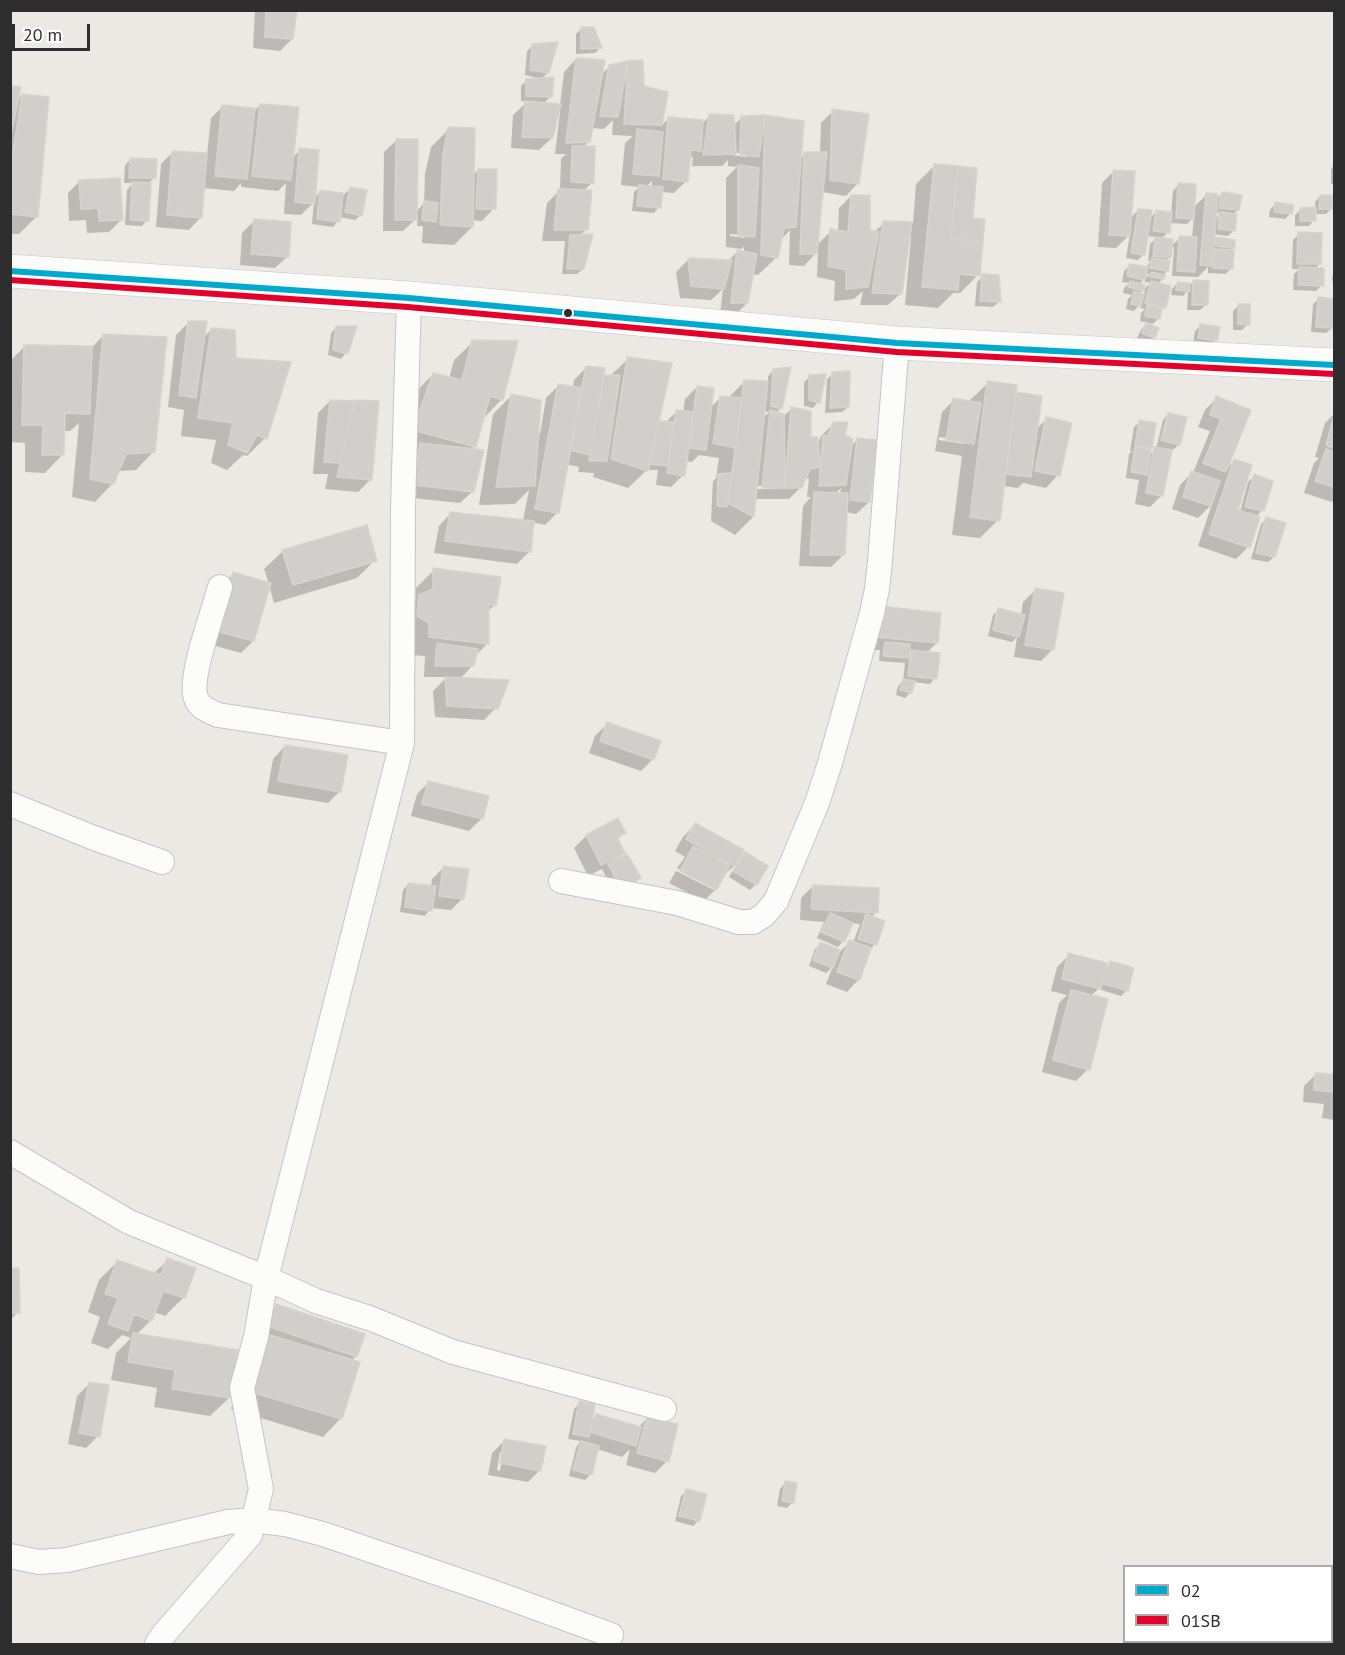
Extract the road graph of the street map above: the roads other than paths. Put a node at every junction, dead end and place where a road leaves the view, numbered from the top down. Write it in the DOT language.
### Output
graph roads {
  1 [pos="10,271"];
  2 [pos="409,298"];
  3 [pos="897,343"];
  4 [pos="1335,365"];
  5 [pos="220,587"];
  6 [pos="402,743"];
  7 [pos="10,804"];
  8 [pos="162,862"];
  9 [pos="561,881"];
  10 [pos="10,1152"];
  11 [pos="266,1278"];
  12 [pos="664,1409"];
  13 [pos="253,1520"];
  14 [pos="10,1556"];
  15 [pos="611,1635"];
  16 [pos="157,1644"];
  1 -- 2 [label="main road"];
  2 -- 3 [label="main road"];
  2 -- 6 [label="street"];
  3 -- 4 [label="main road"];
  3 -- 9 [label="street"];
  5 -- 6 [label="street"];
  6 -- 11 [label="street"];
  7 -- 8 [label="street"];
  10 -- 11 [label="street"];
  11 -- 12 [label="street"];
  11 -- 13 [label="street"];
  13 -- 14 [label="street"];
  13 -- 15 [label="street"];
  13 -- 16 [label="street"];
}
